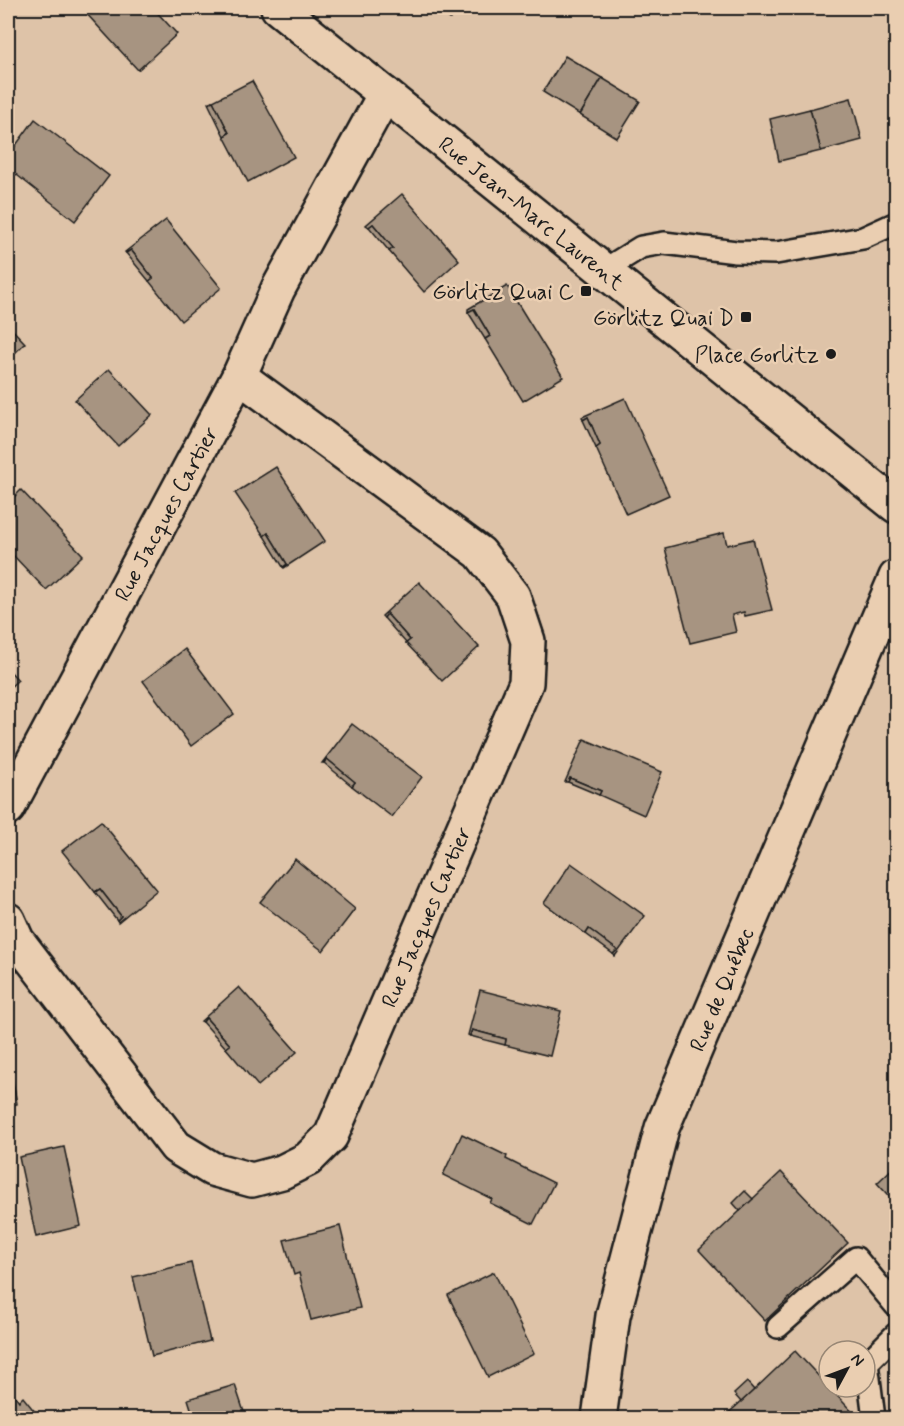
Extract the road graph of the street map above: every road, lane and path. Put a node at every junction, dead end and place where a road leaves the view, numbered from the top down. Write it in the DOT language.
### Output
graph roads {
  1 [pos="279,8"];
  2 [pos="385,94"];
  3 [pos="897,223"];
  4 [pos="604,270"];
  5 [pos="239,376"];
  6 [pos="897,506"];
  7 [pos="897,577"];
  8 [pos="8,808"];
  9 [pos="8,920"];
  10 [pos="897,1306"];
  11 [pos="778,1327"];
  12 [pos="897,1334"];
  13 [pos="599,1419"];
  14 [pos="874,1419"];
  1 -- 2 [label="street, Rue Jean-Marc Laurent"];
  2 -- 4 [label="street, Rue Jean-Marc Laurent"];
  2 -- 5 [label="street, Rue Jacques Cartier"];
  3 -- 4 [label="lane"];
  4 -- 6 [label="street, Rue Jean-Marc Laurent"];
  5 -- 8 [label="street, Rue Jacques Cartier"];
  5 -- 9 [label="street, Rue Jacques Cartier"];
  7 -- 13 [label="street, Rue de Québec"];
  10 -- 11 [label="lane"];
  12 -- 14 [label="lane"];
}
